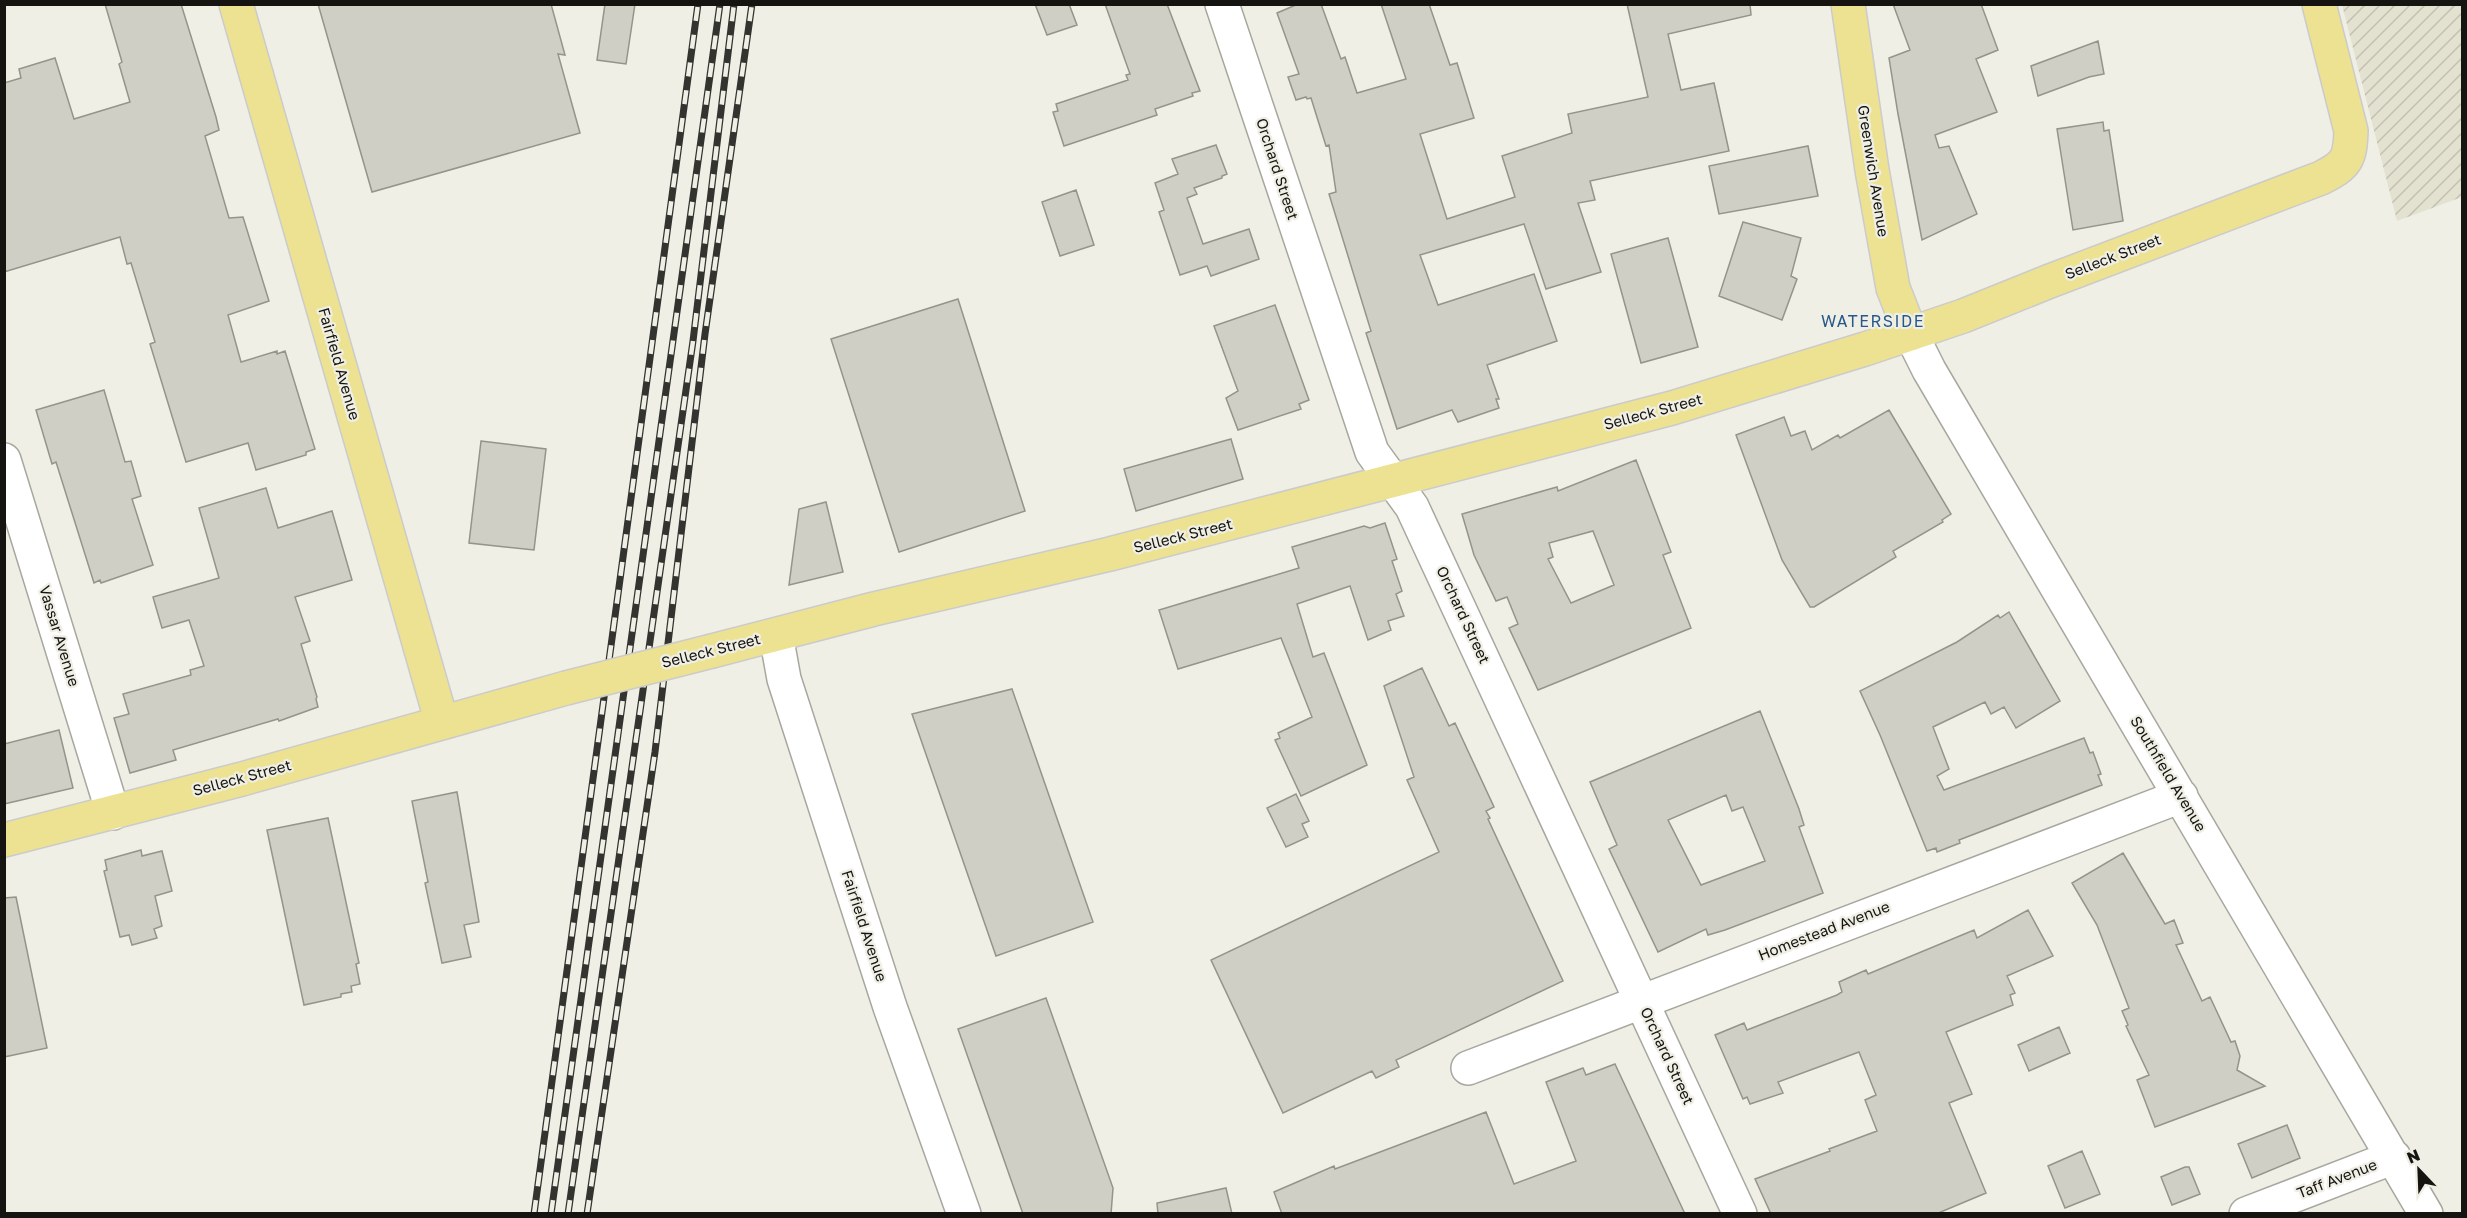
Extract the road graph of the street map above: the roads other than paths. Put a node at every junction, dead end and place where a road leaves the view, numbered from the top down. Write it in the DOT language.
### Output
graph roads {
  1 [pos="236,4"];
  2 [pos="1222,4"];
  3 [pos="1848,4"];
  4 [pos="2319,4"];
  5 [pos="1911,334"];
  6 [pos="4,460"];
  7 [pos="1394,481"];
  8 [pos="776,635"];
  9 [pos="442,723"];
  10 [pos="2181,796"];
  11 [pos="113,813"];
  12 [pos="4,840"];
  13 [pos="1641,1001"];
  14 [pos="1468,1068"];
  15 [pos="2394,1157"];
  16 [pos="964,1214"];
  17 [pos="1740,1214"];
  18 [pos="2246,1214"];
  19 [pos="2426,1214"];
  1 -- 9 [label="main road, Fairfield Avenue"];
  2 -- 7 [label="street, Orchard Street"];
  3 -- 5 [label="main road, Greenwich Avenue"];
  4 -- 5 [label="main road, Selleck Street"];
  5 -- 7 [label="main road, Selleck Street"];
  5 -- 10 [label="street, Southfield Avenue"];
  6 -- 11 [label="street, Vassar Avenue"];
  7 -- 8 [label="main road, Selleck Street"];
  7 -- 13 [label="street, Orchard Street"];
  8 -- 9 [label="main road, Selleck Street, bridge"];
  8 -- 16 [label="street, Fairfield Avenue"];
  9 -- 11 [label="main road, Selleck Street"];
  10 -- 13 [label="street, Homestead Avenue"];
  10 -- 15 [label="street, Southfield Avenue"];
  11 -- 12 [label="main road, Selleck Street"];
  13 -- 14 [label="street, Homestead Avenue"];
  13 -- 17 [label="street, Orchard Street"];
  15 -- 18 [label="street, Taff Avenue"];
  15 -- 19 [label="street, Southfield Avenue"];
}
